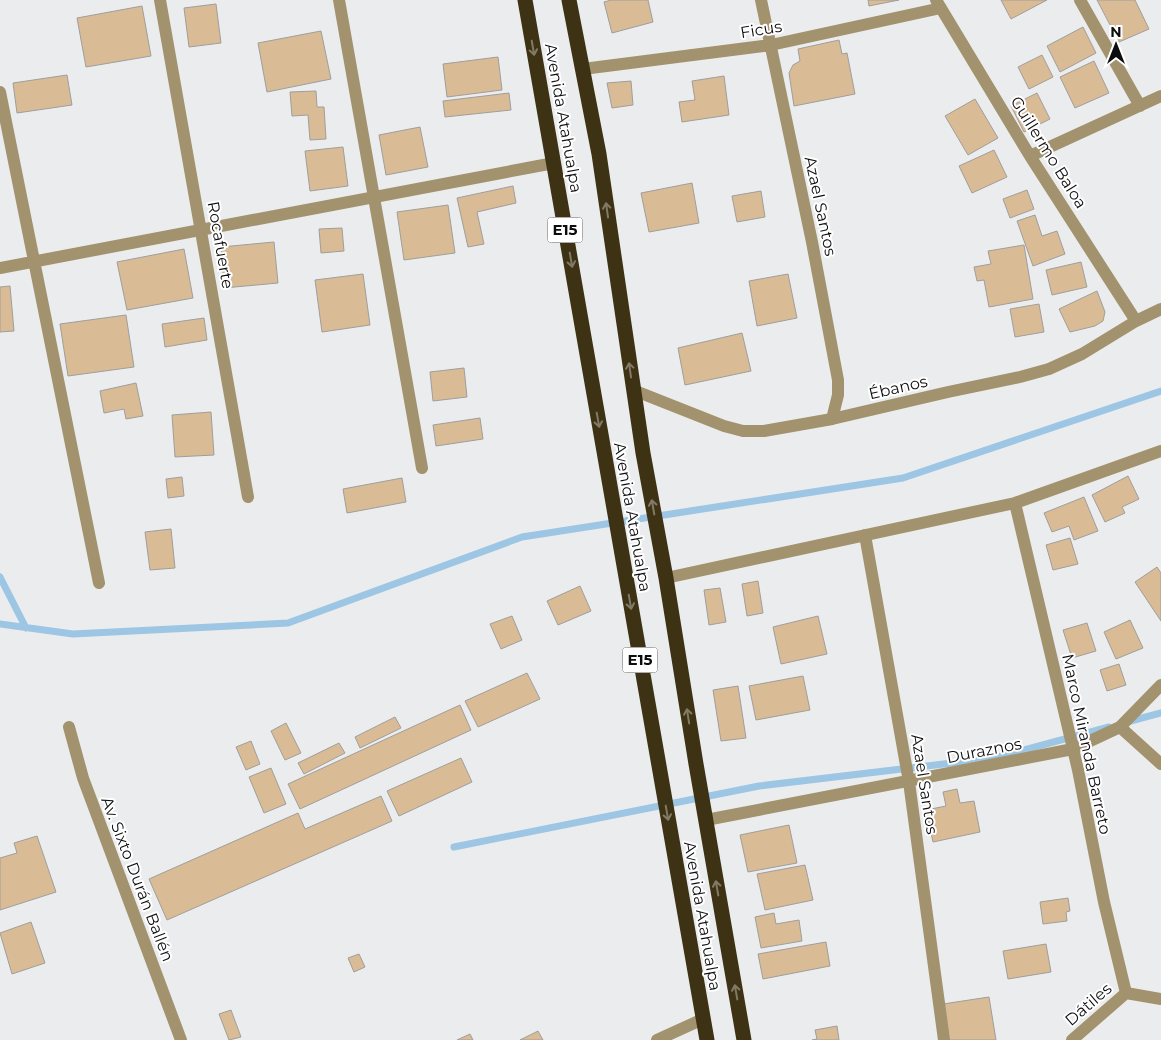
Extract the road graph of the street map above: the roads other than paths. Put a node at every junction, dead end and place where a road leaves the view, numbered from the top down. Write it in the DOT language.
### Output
graph roads {
  1 [pos="160,0"];
  2 [pos="339,0"];
  3 [pos="525,0"];
  4 [pos="570,0"];
  5 [pos="761,0"];
  6 [pos="1080,0"];
  7 [pos="938,4"];
  8 [pos="771,45"];
  9 [pos="583,69"];
  10 [pos="0,92"];
  11 [pos="1161,96"];
  12 [pos="1140,106"];
  13 [pos="1030,156"];
  14 [pos="554,163"];
  15 [pos="373,197"];
  16 [pos="202,230"];
  17 [pos="33,262"];
  18 [pos="0,268"];
  19 [pos="1161,309"];
  20 [pos="1136,320"];
  21 [pos="633,390"];
  22 [pos="832,419"];
  23 [pos="1161,452"];
  24 [pos="422,468"];
  25 [pos="248,497"];
  26 [pos="1015,503"];
  27 [pos="865,535"];
  28 [pos="666,578"];
  29 [pos="99,583"];
  30 [pos="1161,685"];
  31 [pos="69,727"];
  32 [pos="1120,727"];
  33 [pos="1073,748"];
  34 [pos="1161,764"];
  35 [pos="909,782"];
  36 [pos="706,820"];
  37 [pos="1126,993"];
  38 [pos="1161,999"];
  39 [pos="703,1019"];
  40 [pos="181,1040"];
  41 [pos="657,1040"];
  42 [pos="707,1040"];
  43 [pos="744,1040"];
  44 [pos="944,1040"];
  45 [pos="1072,1040"];
  1 -- 16 [label="street, Rocafuerte"];
  2 -- 15 [label="street"];
  3 -- 14 [label="highway, Avenida Atahualpa / E15, one-way"];
  4 -- 9 [label="highway, Avenida Atahualpa / E15"];
  5 -- 8 [label="street, Azael Santos"];
  6 -- 12 [label="street"];
  7 -- 8 [label="street, Ficus"];
  7 -- 13 [label="street, Guillermo Baloa"];
  8 -- 9 [label="street, Ficus"];
  8 -- 22 [label="street, Azael Santos"];
  21 -- 9 [label="highway, Avenida Atahualpa / E15, one-way"];
  10 -- 17 [label="street"];
  11 -- 12 [label="street"];
  12 -- 13 [label="street"];
  13 -- 20 [label="street, Guillermo Baloa"];
  14 -- 15 [label="street"];
  14 -- 39 [label="highway, Avenida Atahualpa / E15, one-way"];
  15 -- 16 [label="street"];
  15 -- 24 [label="street"];
  16 -- 17 [label="street"];
  16 -- 25 [label="street, Rocafuerte"];
  17 -- 18 [label="street"];
  17 -- 29 [label="street"];
  19 -- 20 [label="street, Ébanos"];
  20 -- 22 [label="street, Ébanos"];
  21 -- 22 [label="street, Ébanos"];
  28 -- 21 [label="highway, Avenida Atahualpa / E15, one-way"];
  23 -- 26 [label="street"];
  26 -- 27 [label="street"];
  26 -- 33 [label="street, Marco Miranda Barreto"];
  27 -- 28 [label="street"];
  27 -- 35 [label="street, Azael Santos"];
  36 -- 28 [label="highway, Avenida Atahualpa / E15, one-way"];
  30 -- 32 [label="street, Duraznos"];
  31 -- 40 [label="street, Av. Sixto Durán Ballén"];
  32 -- 33 [label="street, Duraznos"];
  32 -- 34 [label="street"];
  33 -- 35 [label="street, Duraznos"];
  33 -- 37 [label="street, Marco Miranda Barreto"];
  35 -- 36 [label="street, Duraznos"];
  35 -- 44 [label="street, Azael Santos"];
  43 -- 36 [label="highway, Avenida Atahualpa / E15, one-way"];
  37 -- 38 [label="street"];
  37 -- 45 [label="street, Dátiles"];
  39 -- 41 [label="street"];
  39 -- 42 [label="highway, Avenida Atahualpa / E15"];
}
